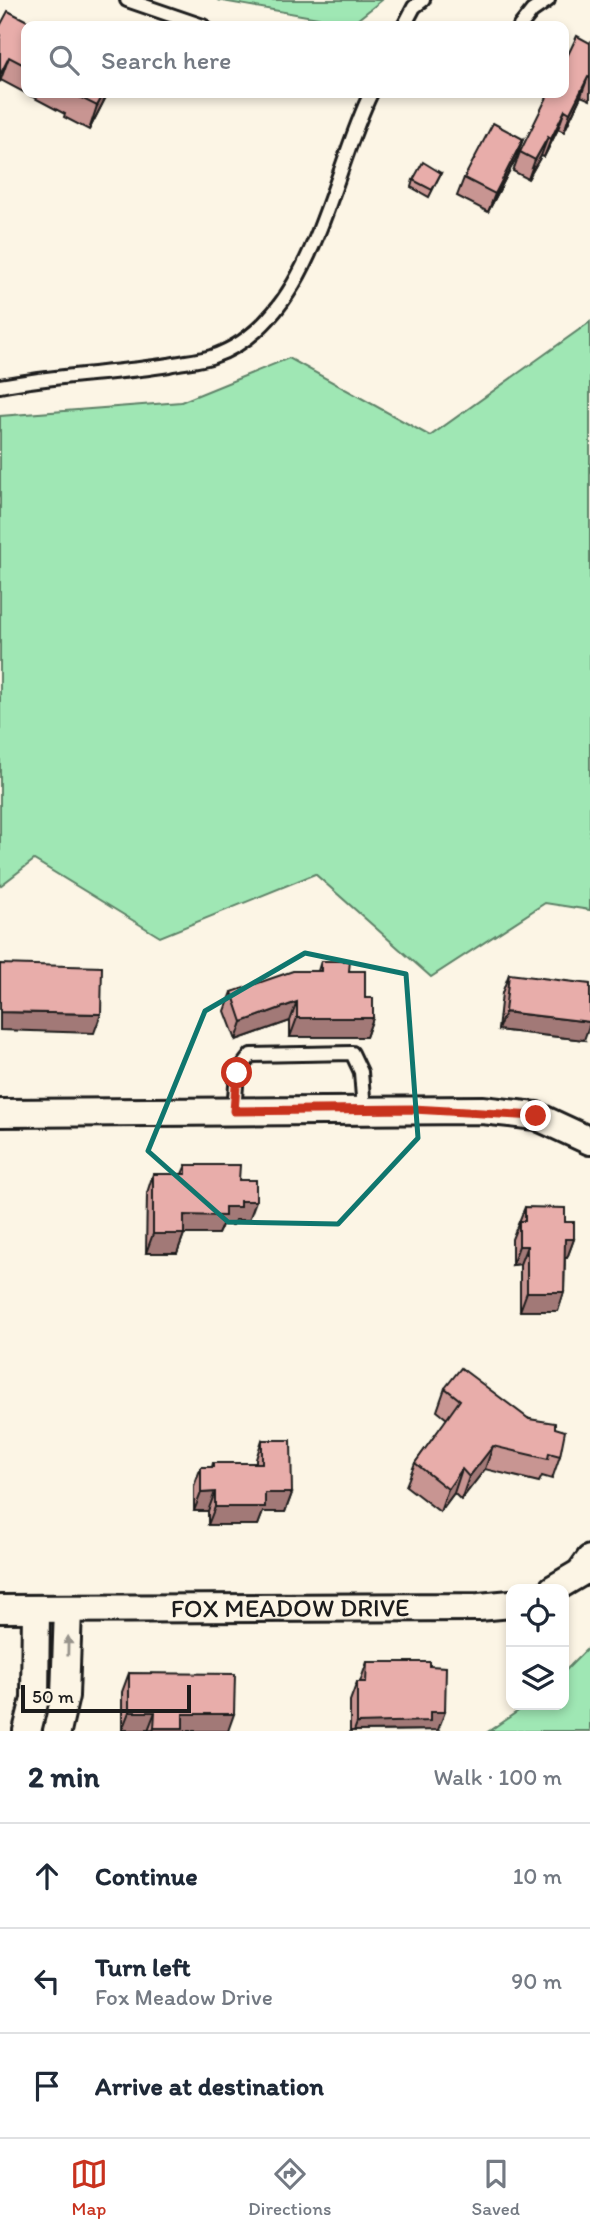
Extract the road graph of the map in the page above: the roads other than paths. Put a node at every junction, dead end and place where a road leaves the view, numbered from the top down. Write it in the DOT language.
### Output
graph roads {
  1 [pos="127,0"];
  2 [pos="423,0"];
  3 [pos="548,0"];
  4 [pos="188,21"];
  5 [pos="407,21"];
  6 [pos="524,21"];
  7 [pos="369,98"];
  8 [pos="0,386"];
  9 [pos="363,1110"];
  10 [pos="234,1111"];
  11 [pos="0,1113"];
  12 [pos="590,1142"];
  13 [pos="590,1559"];
  14 [pos="561,1584"];
  15 [pos="506,1604"];
  16 [pos="0,1609"];
  17 [pos="36,1609"];
  18 [pos="68,1609"];
  19 [pos="27,1731"];
  20 [pos="57,1731"];
  1 -- 4 [label="lane"];
  2 -- 5 [label="lane"];
  3 -- 6 [label="lane"];
  7 -- 8 [label="lane"];
  9 -- 10 [label="street"];
  9 -- 10 [label="lane"];
  9 -- 12 [label="street"];
  10 -- 11 [label="street"];
  13 -- 14 [label="street"];
  15 -- 18 [label="street, FOX MEADOW DRIVE"];
  16 -- 17 [label="street, FOX MEADOW DRIVE"];
  17 -- 18 [label="street, FOX MEADOW DRIVE"];
  17 -- 19 [label="street"];
  20 -- 18 [label="street, one-way"];
}
